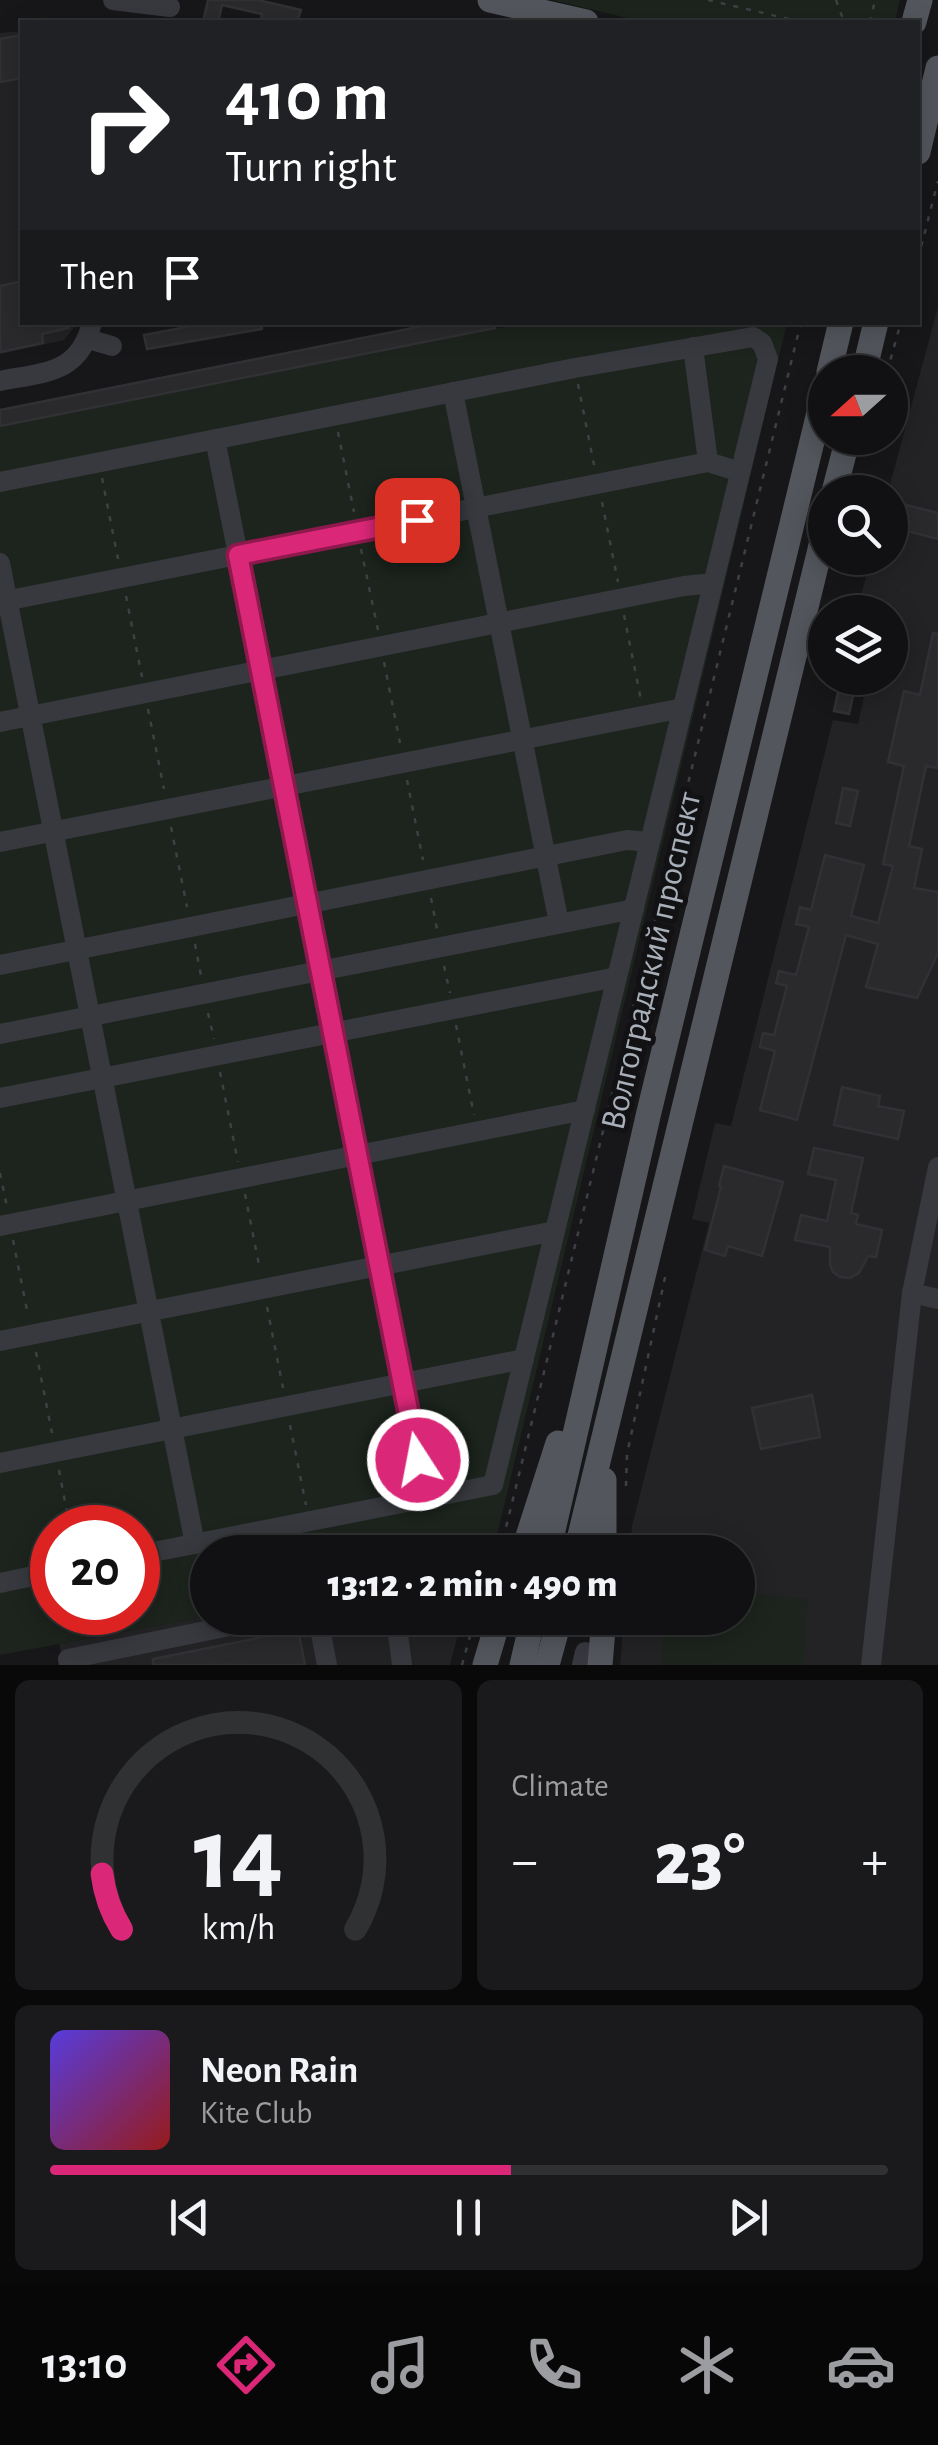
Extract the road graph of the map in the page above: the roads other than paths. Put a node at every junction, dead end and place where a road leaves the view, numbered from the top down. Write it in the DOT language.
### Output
graph roads {
  1 [pos="113,0"];
  2 [pos="490,0"];
  3 [pos="170,10"];
  4 [pos="577,20"];
  5 [pos="938,68"];
  6 [pos="929,93"];
  7 [pos="920,141"];
  8 [pos="840,325"];
  9 [pos="875,325"];
  10 [pos="90,331"];
  11 [pos="112,346"];
  12 [pos="693,347"];
  13 [pos="833,355"];
  14 [pos="868,355"];
  15 [pos="0,381"];
  16 [pos="453,392"];
  17 [pos="215,439"];
  18 [pos="809,455"];
  19 [pos="708,462"];
  20 [pos="740,472"];
  21 [pos="0,482"];
  22 [pos="476,508"];
  23 [pos="238,555"];
  24 [pos="0,563"];
  25 [pos="814,575"];
  26 [pos="713,583"];
  27 [pos="4,602"];
  28 [pos="499,623"];
  29 [pos="261,670"];
  30 [pos="683,708"];
  31 [pos="30,716"];
  32 [pos="0,722"];
  33 [pos="522,739"];
  34 [pos="284,786"];
  35 [pos="54,832"];
  36 [pos="0,842"];
  37 [pos="650,842"];
  38 [pos="546,856"];
  39 [pos="308,904"];
  40 [pos="634,909"];
  41 [pos="559,924"];
  42 [pos="77,949"];
  43 [pos="0,964"];
  44 [pos="321,970"];
  45 [pos="617,977"];
  46 [pos="90,1016"];
  47 [pos="333,1032"];
  48 [pos="0,1034"];
  49 [pos="102,1078"];
  50 [pos="0,1098"];
  51 [pos="585,1110"];
  52 [pos="358,1155"];
  53 [pos="938,1167"];
  54 [pos="127,1201"];
  55 [pos="0,1226"];
  56 [pos="555,1231"];
  57 [pos="380,1266"];
  58 [pos="912,1293"];
  59 [pos="938,1299"];
  60 [pos="149,1312"];
  61 [pos="0,1341"];
  62 [pos="524,1358"];
  63 [pos="592,1366"];
  64 [pos="403,1383"];
  65 [pos="172,1428"];
  66 [pos="604,1445"];
  67 [pos="0,1462"];
  68 [pos="426,1498"];
  69 [pos="193,1535"];
  70 [pos="240,1535"];
  71 [pos="528,1535"];
  72 [pos="552,1535"];
  73 [pos="580,1535"];
  74 [pos="604,1535"];
  75 [pos="190,1545"];
  76 [pos="160,1551"];
  77 [pos="30,1576"];
  78 [pos="0,1582"];
  79 [pos="190,1634"];
  80 [pos="321,1635"];
  81 [pos="398,1635"];
  82 [pos="494,1635"];
  83 [pos="529,1635"];
  84 [pos="556,1635"];
  85 [pos="598,1635"];
  86 [pos="589,1661"];
  87 [pos="69,1665"];
  88 [pos="327,1665"];
  89 [pos="402,1665"];
  90 [pos="486,1665"];
  91 [pos="522,1665"];
  92 [pos="548,1665"];
  93 [pos="871,1665"];
  1 -- 3 [label="street"];
  2 -- 4 [label="main road"];
  5 -- 6 [label="main road"];
  6 -- 7 [label="main road"];
  8 -- 13 [label="main road"];
  9 -- 14 [label="main road"];
  10 -- 11 [label="street"];
  10 -- 15 [label="street"];
  12 -- 16 [label="street"];
  12 -- 19 [label="street"];
  12 -- 20 [label="street"];
  16 -- 17 [label="street"];
  16 -- 22 [label="street"];
  17 -- 21 [label="street"];
  17 -- 23 [label="street"];
  18 -- 63 [label="main road, Волгоградский проспект"];
  19 -- 20 [label="street"];
  19 -- 22 [label="street"];
  20 -- 26 [label="street"];
  22 -- 23 [label="street"];
  22 -- 28 [label="street"];
  23 -- 27 [label="street"];
  23 -- 29 [label="street"];
  24 -- 27 [label="street"];
  25 -- 66 [label="main road, Волгоградский проспект"];
  26 -- 28 [label="street"];
  26 -- 30 [label="street"];
  27 -- 31 [label="street"];
  28 -- 29 [label="street"];
  28 -- 33 [label="street"];
  29 -- 31 [label="street"];
  29 -- 34 [label="street"];
  30 -- 33 [label="street"];
  30 -- 37 [label="street"];
  31 -- 32 [label="street"];
  31 -- 35 [label="street"];
  33 -- 34 [label="street"];
  33 -- 38 [label="street"];
  34 -- 35 [label="street"];
  34 -- 39 [label="street"];
  35 -- 36 [label="street"];
  35 -- 42 [label="street"];
  37 -- 38 [label="street"];
  37 -- 40 [label="street"];
  38 -- 39 [label="street"];
  38 -- 41 [label="street"];
  39 -- 42 [label="street"];
  39 -- 44 [label="street"];
  40 -- 41 [label="street"];
  40 -- 45 [label="street"];
  41 -- 44 [label="street"];
  42 -- 43 [label="street"];
  42 -- 46 [label="street"];
  44 -- 46 [label="street"];
  44 -- 47 [label="street"];
  45 -- 47 [label="street"];
  45 -- 51 [label="street"];
  46 -- 48 [label="street"];
  46 -- 49 [label="street"];
  47 -- 49 [label="street"];
  47 -- 52 [label="street"];
  49 -- 50 [label="street"];
  49 -- 54 [label="street"];
  51 -- 52 [label="street"];
  51 -- 56 [label="street"];
  52 -- 54 [label="street"];
  52 -- 57 [label="street"];
  53 -- 58 [label="street"];
  54 -- 55 [label="street"];
  54 -- 60 [label="street"];
  56 -- 57 [label="street"];
  56 -- 62 [label="street"];
  57 -- 60 [label="street"];
  57 -- 64 [label="street"];
  58 -- 59 [label="street"];
  58 -- 93 [label="street"];
  60 -- 61 [label="street"];
  60 -- 65 [label="street"];
  62 -- 64 [label="street"];
  62 -- 68 [label="street"];
  63 -- 71 [label="main road"];
  63 -- 72 [label="main road, Волгоградский проспект"];
  64 -- 65 [label="street"];
  64 -- 68 [label="street"];
  65 -- 67 [label="street"];
  65 -- 69 [label="street"];
  66 -- 73 [label="main road, Волгоградский проспект"];
  66 -- 74 [label="main road"];
  68 -- 70 [label="street"];
  75 -- 76 [label="street"];
  77 -- 78 [label="street"];
  79 -- 87 [label="street"];
  80 -- 88 [label="street"];
  81 -- 89 [label="street"];
  82 -- 90 [label="main road"];
  83 -- 91 [label="main road"];
  84 -- 92 [label="main road"];
  85 -- 86 [label="main road"];
}
